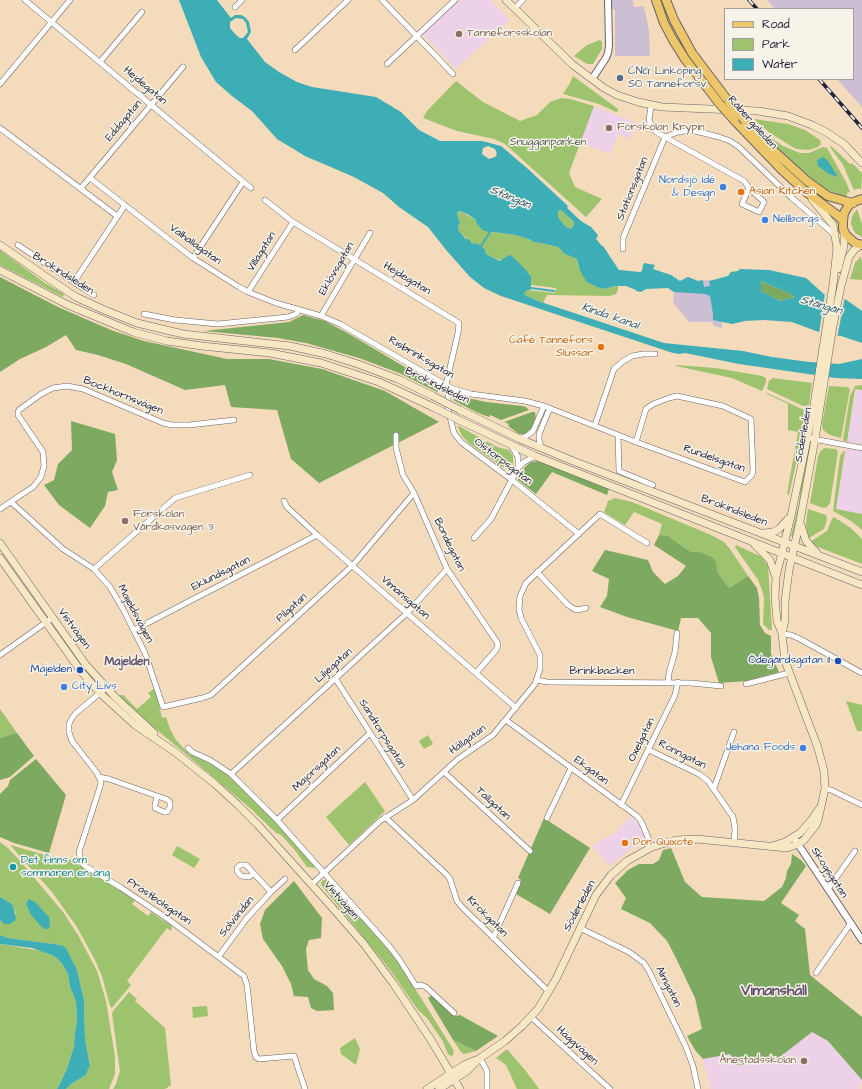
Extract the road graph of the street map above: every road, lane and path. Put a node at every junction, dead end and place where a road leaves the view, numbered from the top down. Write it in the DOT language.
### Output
graph roads {
  1 [pos="25,0"];
  2 [pos="70,0"];
  3 [pos="242,0"];
  4 [pos="348,0"];
  5 [pos="382,0"];
  6 [pos="455,0"];
  7 [pos="506,0"];
  8 [pos="523,0"];
  9 [pos="608,0"];
  10 [pos="656,0"];
  11 [pos="666,0"];
  12 [pos="235,7"];
  13 [pos="515,8"];
  14 [pos="142,12"];
  15 [pos="52,22"];
  16 [pos="416,37"];
  17 [pos="294,50"];
  18 [pos="100,62"];
  19 [pos="387,64"];
  20 [pos="183,67"];
  21 [pos="453,74"];
  22 [pos="592,79"];
  23 [pos="0,84"];
  24 [pos="151,105"];
  25 [pos="651,106"];
  26 [pos="0,128"];
  27 [pos="665,137"];
  28 [pos="862,163"];
  29 [pos="90,178"];
  30 [pos="243,182"];
  31 [pos="81,188"];
  32 [pos="251,188"];
  33 [pos="749,188"];
  34 [pos="805,191"];
  35 [pos="859,199"];
  36 [pos="265,200"];
  37 [pos="125,205"];
  38 [pos="117,216"];
  39 [pos="293,222"];
  40 [pos="843,225"];
  41 [pos="370,233"];
  42 [pos="836,239"];
  43 [pos="0,245"];
  44 [pos="18,245"];
  45 [pos="861,245"];
  46 [pos="623,249"];
  47 [pos="193,258"];
  48 [pos="354,259"];
  49 [pos="0,270"];
  50 [pos="74,282"];
  51 [pos="833,285"];
  52 [pos="248,292"];
  53 [pos="94,295"];
  54 [pos="299,310"];
  55 [pos="144,314"];
  56 [pos="321,316"];
  57 [pos="459,323"];
  58 [pos="655,354"];
  59 [pos="449,386"];
  60 [pos="819,394"];
  61 [pos="544,406"];
  62 [pos="550,408"];
  63 [pos="234,420"];
  64 [pos="595,425"];
  65 [pos="396,435"];
  66 [pos="618,435"];
  67 [pos="812,438"];
  68 [pos="520,439"];
  69 [pos="636,442"];
  70 [pos="511,445"];
  71 [pos="541,448"];
  72 [pos="862,448"];
  73 [pos="535,456"];
  74 [pos="518,468"];
  75 [pos="250,475"];
  76 [pos="512,480"];
  77 [pos="653,485"];
  78 [pos="414,493"];
  79 [pos="284,501"];
  80 [pos="11,502"];
  81 [pos="0,509"];
  82 [pos="791,516"];
  83 [pos="800,521"];
  84 [pos="760,533"];
  85 [pos="579,534"];
  86 [pos="318,535"];
  87 [pos="474,538"];
  88 [pos="752,542"];
  89 [pos="784,542"];
  90 [pos="0,543"];
  91 [pos="646,543"];
  92 [pos="794,546"];
  93 [pos="781,553"];
  94 [pos="818,555"];
  95 [pos="792,557"];
  96 [pos="0,558"];
  97 [pos="353,565"];
  98 [pos="94,569"];
  99 [pos="447,569"];
  100 [pos="538,572"];
  101 [pos="862,572"];
  102 [pos="776,577"];
  103 [pos="862,585"];
  104 [pos="586,608"];
  105 [pos="407,613"];
  106 [pos="52,618"];
  107 [pos="46,623"];
  108 [pos="134,630"];
  109 [pos="677,634"];
  110 [pos="782,634"];
  111 [pos="0,655"];
  112 [pos="476,673"];
  113 [pos="789,673"];
  114 [pos="862,673"];
  115 [pos="335,678"];
  116 [pos="537,680"];
  117 [pos="668,682"];
  118 [pos="678,682"];
  119 [pos="746,684"];
  120 [pos="721,686"];
  121 [pos="106,688"];
  122 [pos="100,693"];
  123 [pos="163,707"];
  124 [pos="516,708"];
  125 [pos="506,720"];
  126 [pos="734,732"];
  127 [pos="370,733"];
  128 [pos="188,748"];
  129 [pos="649,750"];
  130 [pos="175,752"];
  131 [pos="571,768"];
  132 [pos="444,772"];
  133 [pos="231,774"];
  134 [pos="99,777"];
  135 [pos="714,788"];
  136 [pos="825,789"];
  137 [pos="157,796"];
  138 [pos="413,800"];
  139 [pos="620,805"];
  140 [pos="822,805"];
  141 [pos="862,805"];
  142 [pos="386,817"];
  143 [pos="547,818"];
  144 [pos="277,820"];
  145 [pos="794,837"];
  146 [pos="734,843"];
  147 [pos="798,844"];
  148 [pos="652,847"];
  149 [pos="770,847"];
  150 [pos="530,850"];
  151 [pos="855,851"];
  152 [pos="324,873"];
  153 [pos="253,874"];
  154 [pos="285,879"];
  155 [pos="518,883"];
  156 [pos="312,884"];
  157 [pos="828,889"];
  158 [pos="271,892"];
  159 [pos="850,923"];
  160 [pos="580,928"];
  161 [pos="861,937"];
  162 [pos="493,938"];
  163 [pos="219,956"];
  164 [pos="816,973"];
  165 [pos="550,992"];
  166 [pos="454,1013"];
  167 [pos="531,1017"];
  168 [pos="480,1058"];
  169 [pos="452,1076"];
  170 [pos="305,1089"];
  171 [pos="427,1089"];
  172 [pos="439,1089"];
  173 [pos="460,1089"];
  174 [pos="487,1089"];
  175 [pos="610,1089"];
  176 [pos="698,1089"];
  1 -- 15 [label="street, Hejdegatan"];
  2 -- 15 [label="street"];
  3 -- 12 [label="street"];
  4 -- 17 [label="street"];
  5 -- 16 [label="street"];
  6 -- 16 [label="street"];
  7 -- 13 [label="main road"];
  8 -- 13 [label="street"];
  9 -- 22 [label="street"];
  10 -- 34 [label="main road, Råbergaleden, bridge"];
  11 -- 35 [label="main road, Råbergaleden, bridge"];
  13 -- 22 [label="main road"];
  14 -- 18 [label="street"];
  15 -- 18 [label="street, Hejdegatan"];
  15 -- 23 [label="street"];
  16 -- 19 [label="street"];
  16 -- 21 [label="street"];
  18 -- 24 [label="street, Hejdegatan"];
  20 -- 24 [label="street, Eddagatan"];
  22 -- 25 [label="main road"];
  24 -- 29 [label="street, Eddagatan"];
  24 -- 30 [label="street, Hejdegatan"];
  25 -- 27 [label="street"];
  25 -- 28 [label="main road"];
  26 -- 31 [label="street"];
  27 -- 33 [label="street"];
  27 -- 42 [label="street"];
  27 -- 46 [label="street, Stationsgatan"];
  29 -- 31 [label="street, Eddagatan"];
  29 -- 37 [label="street, Valhallagatan"];
  30 -- 32 [label="street, Hejdegatan"];
  30 -- 47 [label="street"];
  31 -- 38 [label="street"];
  33 -- 33 [label="street"];
  34 -- 40 [label="main road, Råbergaleden"];
  34 -- 42 [label="main road, Söderleden"];
  35 -- 40 [label="main road"];
  36 -- 39 [label="street, Hejdegatan"];
  37 -- 38 [label="street"];
  37 -- 47 [label="street, Valhallagatan"];
  38 -- 50 [label="street"];
  39 -- 48 [label="street, Hejdegatan"];
  39 -- 52 [label="street, Villagatan"];
  40 -- 45 [label="main road, Råbergaleden"];
  40 -- 51 [label="main road, Söderleden"];
  41 -- 48 [label="street, Eklövsgatan"];
  42 -- 51 [label="main road, Söderleden"];
  43 -- 68 [label="main road, Brokindsleden, bridge"];
  44 -- 50 [label="street"];
  45 -- 60 [label="main road, Söderleden"];
  47 -- 52 [label="street, Valhallagatan"];
  48 -- 56 [label="street, Eklövsgatan"];
  48 -- 57 [label="street, Hejdegatan"];
  49 -- 70 [label="main road, Brokindsleden, bridge"];
  50 -- 53 [label="street"];
  51 -- 60 [label="main road, Söderleden"];
  52 -- 54 [label="street, Valhallagatan"];
  54 -- 55 [label="street"];
  54 -- 56 [label="street, Risbrinksgatan"];
  56 -- 59 [label="street, Risbrinksgatan"];
  57 -- 59 [label="street, Olstorpsgatan"];
  58 -- 64 [label="street"];
  59 -- 61 [label="street, Risbrinksgatan"];
  59 -- 76 [label="street, Olstorpsgatan"];
  60 -- 67 [label="main road, Söderleden"];
  61 -- 62 [label="street, Risbrinksgatan"];
  61 -- 68 [label="street"];
  62 -- 64 [label="street, Risbrinksgatan"];
  62 -- 71 [label="street"];
  63 -- 80 [label="street, Bockhornsvägen"];
  64 -- 66 [label="street, Risbrinksgatan"];
  65 -- 78 [label="street, Bondegatan"];
  66 -- 69 [label="street, Rundelsgatan"];
  66 -- 77 [label="street"];
  67 -- 72 [label="street"];
  67 -- 82 [label="main road, Söderleden"];
  67 -- 83 [label="main road, Söderleden"];
  68 -- 71 [label="main road, Brokindsleden"];
  69 -- 69 [label="street, Rundelsgatan"];
  70 -- 73 [label="main road, Brokindsleden"];
  70 -- 74 [label="street"];
  71 -- 84 [label="main road, Brokindsleden"];
  73 -- 74 [label="street"];
  73 -- 88 [label="main road, Brokindsleden"];
  74 -- 76 [label="street"];
  75 -- 98 [label="street"];
  76 -- 85 [label="street, Olstorpsgatan"];
  76 -- 87 [label="street"];
  78 -- 97 [label="street, Pilgatan"];
  78 -- 99 [label="street, Bondegatan"];
  79 -- 86 [label="street, Vimansgatan"];
  80 -- 81 [label="street, Bockhornsvägen"];
  80 -- 98 [label="street, Majeldsvägen"];
  82 -- 84 [label="main road"];
  82 -- 89 [label="main road, Söderleden"];
  83 -- 92 [label="main road, Söderleden"];
  83 -- 94 [label="main road"];
  84 -- 89 [label="main road, Brokindsleden"];
  85 -- 91 [label="street, Hällgatan"];
  85 -- 100 [label="street, Hällgatan"];
  86 -- 97 [label="street, Vimansgatan"];
  86 -- 108 [label="street, Eklundsgatan"];
  88 -- 93 [label="main road, Brokindsleden"];
  88 -- 102 [label="main road"];
  89 -- 92 [label="main road, Brokindsleden"];
  89 -- 93 [label="main road, Söderleden"];
  90 -- 106 [label="main road, Vistvägen"];
  92 -- 94 [label="main road, Brokindsleden"];
  92 -- 95 [label="main road, Söderleden"];
  93 -- 95 [label="main road, Brokindsleden"];
  93 -- 102 [label="main road, Söderleden"];
  94 -- 101 [label="main road, Brokindsleden"];
  95 -- 103 [label="main road, Brokindsleden"];
  95 -- 110 [label="main road, Söderleden"];
  96 -- 107 [label="main road, Vistvägen"];
  97 -- 105 [label="street, Vimansgatan"];
  97 -- 123 [label="street, Pilgatan"];
  98 -- 108 [label="street, Majeldsvägen"];
  99 -- 105 [label="street, Liljegatan"];
  99 -- 112 [label="street, Bondegatan"];
  100 -- 104 [label="street"];
  100 -- 116 [label="street, Hällgatan"];
  102 -- 110 [label="main road, Söderleden"];
  105 -- 112 [label="street, Vimansgatan"];
  105 -- 115 [label="street, Liljegatan"];
  106 -- 107 [label="street"];
  106 -- 121 [label="main road, Vistvägen"];
  107 -- 111 [label="street"];
  107 -- 122 [label="main road, Vistvägen"];
  108 -- 123 [label="street, Majeldsvägen"];
  109 -- 117 [label="street"];
  110 -- 113 [label="main road, Söderleden"];
  110 -- 114 [label="street"];
  112 -- 124 [label="street, Vimansgatan"];
  113 -- 119 [label="street"];
  113 -- 136 [label="main road, Söderleden"];
  115 -- 127 [label="street, Sandtorpsgatan"];
  115 -- 133 [label="street, Liljegatan"];
  116 -- 117 [label="street, Brinkbacken"];
  116 -- 124 [label="street, Hällgatan"];
  117 -- 118 [label="street, Brinkbacken"];
  118 -- 120 [label="street, Brinkbacken"];
  118 -- 129 [label="street, Oxelgatan"];
  121 -- 122 [label="street"];
  121 -- 130 [label="main road, Vistvägen"];
  122 -- 130 [label="main road, Vistvägen"];
  122 -- 134 [label="street"];
  124 -- 125 [label="street, Hällgatan"];
  125 -- 131 [label="street, Ekgatan"];
  125 -- 132 [label="street, Hällgatan"];
  126 -- 135 [label="street"];
  127 -- 138 [label="street, Sandtorpsgatan"];
  127 -- 144 [label="street, Majorsgatan"];
  128 -- 133 [label="street, Vistvägen"];
  129 -- 135 [label="street, Rönngatan"];
  129 -- 139 [label="street, Oxelgatan"];
  130 -- 156 [label="main road, Vistvägen"];
  131 -- 139 [label="street, Ekgatan"];
  131 -- 143 [label="street"];
  132 -- 138 [label="street, Hällgatan"];
  132 -- 150 [label="street, Tallgatan"];
  133 -- 144 [label="street, Vistvägen"];
  134 -- 137 [label="street"];
  134 -- 163 [label="street, Prästbolsgatan"];
  135 -- 146 [label="street, Rönngatan"];
  136 -- 140 [label="main road, Söderleden"];
  136 -- 141 [label="street"];
  138 -- 142 [label="street, Hällgatan"];
  139 -- 148 [label="street, Ekgatan"];
  140 -- 145 [label="main road, Söderleden"];
  140 -- 147 [label="main road, Söderleden"];
  142 -- 152 [label="street, Hällgatan"];
  142 -- 162 [label="street, Krokgatan"];
  144 -- 152 [label="street, Vistvägen"];
  145 -- 147 [label="street, Skogsgatan"];
  145 -- 149 [label="main road, Söderleden"];
  146 -- 148 [label="main road, Söderleden"];
  146 -- 149 [label="main road, Söderleden"];
  147 -- 149 [label="main road, Söderleden"];
  147 -- 157 [label="street, Skogsgatan"];
  148 -- 160 [label="main road, Söderleden"];
  151 -- 157 [label="street"];
  152 -- 156 [label="street, Hällgatan"];
  152 -- 166 [label="street, Vistvägen"];
  153 -- 158 [label="street"];
  154 -- 158 [label="street, Solvändan"];
  155 -- 162 [label="street"];
  156 -- 169 [label="main road, Vistvägen"];
  157 -- 159 [label="street, Skogsgatan"];
  158 -- 163 [label="street, Solvändan"];
  159 -- 161 [label="street, Skogsgatan"];
  159 -- 164 [label="street"];
  160 -- 165 [label="main road, Söderleden"];
  160 -- 176 [label="street, Almgatan"];
  162 -- 165 [label="street, Krokgatan"];
  163 -- 170 [label="street, Prästbolsgatan"];
  165 -- 167 [label="main road, Söderleden"];
  167 -- 168 [label="main road, Söderleden"];
  167 -- 175 [label="street, Häggvägen"];
  168 -- 169 [label="main road, Söderleden"];
  168 -- 174 [label="street"];
  169 -- 171 [label="main road, Söderleden"];
  169 -- 172 [label="main road, Söderleden"];
  169 -- 173 [label="main road, Vistvägen"];
}
